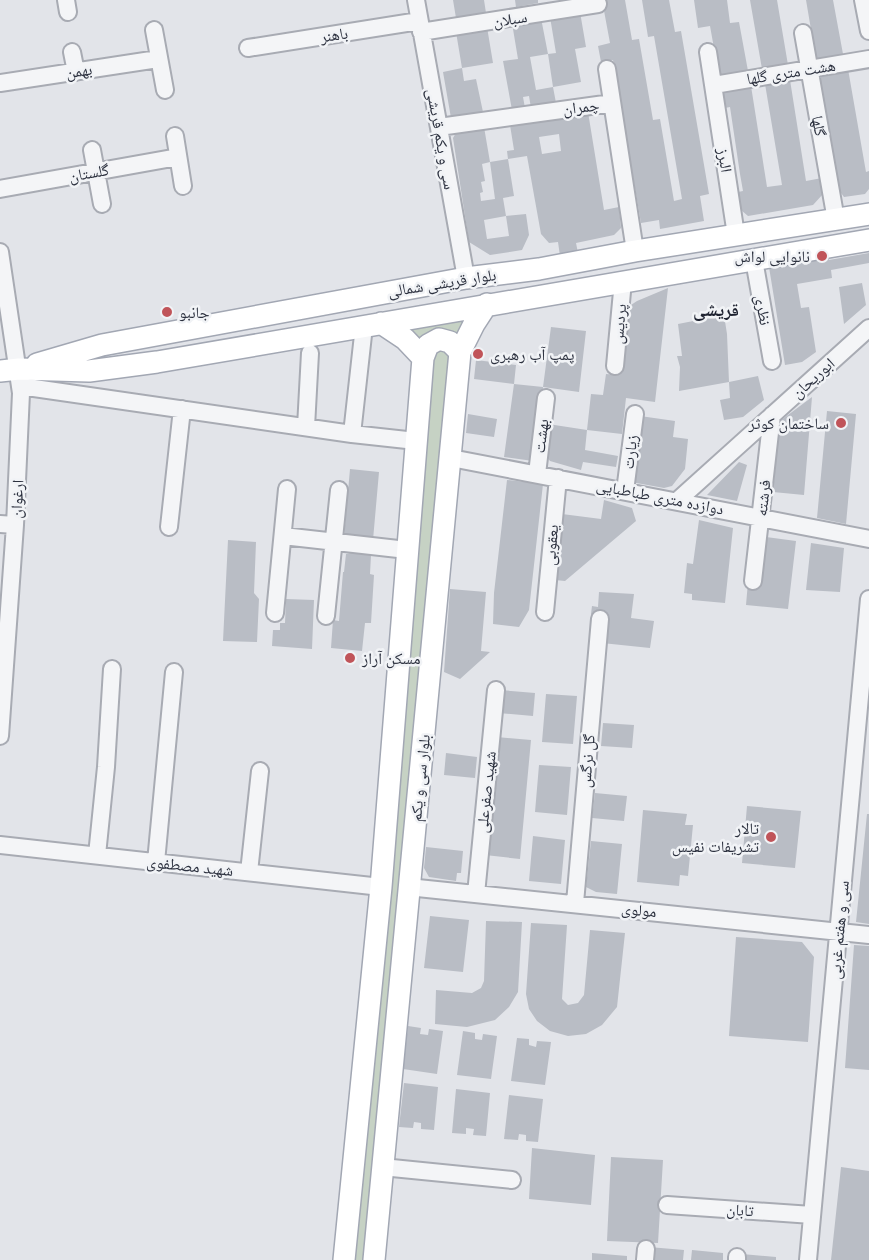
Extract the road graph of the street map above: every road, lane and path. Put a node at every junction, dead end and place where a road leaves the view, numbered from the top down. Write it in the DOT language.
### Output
graph roads {
  1 [pos="416,0"];
  2 [pos="863,0"];
  3 [pos="598,4"];
  4 [pos="420,26"];
  5 [pos="154,30"];
  6 [pos="869,31"];
  7 [pos="803,33"];
  8 [pos="248,48"];
  9 [pos="72,52"];
  10 [pos="708,52"];
  11 [pos="158,59"];
  12 [pos="869,59"];
  13 [pos="607,69"];
  14 [pos="809,69"];
  15 [pos="75,72"];
  16 [pos="0,83"];
  17 [pos="714,85"];
  18 [pos="165,90"];
  19 [pos="612,104"];
  20 [pos="438,127"];
  21 [pos="175,136"];
  22 [pos="92,150"];
  23 [pos="178,158"];
  24 [pos="97,171"];
  25 [pos="183,186"];
  26 [pos="0,189"];
  27 [pos="102,204"];
  28 [pos="869,214"];
  29 [pos="836,220"];
  30 [pos="736,235"];
  31 [pos="869,240"];
  32 [pos="635,251"];
  33 [pos="0,252"];
  34 [pos="754,260"];
  35 [pos="2,275"];
  36 [pos="466,278"];
  37 [pos="623,282"];
  38 [pos="487,304"];
  39 [pos="372,324"];
  40 [pos="869,328"];
  41 [pos="95,346"];
  42 [pos="460,352"];
  43 [pos="309,353"];
  44 [pos="423,358"];
  45 [pos="772,361"];
  46 [pos="615,366"];
  47 [pos="99,370"];
  48 [pos="13,376"];
  49 [pos="104,398"];
  50 [pos="546,398"];
  51 [pos="182,409"];
  52 [pos="634,414"];
  53 [pos="772,415"];
  54 [pos="306,427"];
  55 [pos="352,434"];
  56 [pos="416,441"];
  57 [pos="451,458"];
  58 [pos="537,474"];
  59 [pos="558,478"];
  60 [pos="287,489"];
  61 [pos="339,490"];
  62 [pos="625,491"];
  63 [pos="677,501"];
  64 [pos="761,517"];
  65 [pos="8,524"];
  66 [pos="170,527"];
  67 [pos="283,536"];
  68 [pos="869,539"];
  69 [pos="334,542"];
  70 [pos="407,550"];
  71 [pos="753,580"];
  72 [pos="869,599"];
  73 [pos="545,612"];
  74 [pos="275,613"];
  75 [pos="326,616"];
  76 [pos="600,619"];
  77 [pos="112,669"];
  78 [pos="174,672"];
  79 [pos="496,690"];
  80 [pos="864,716"];
  81 [pos="0,736"];
  82 [pos="261,771"];
  83 [pos="0,844"];
  84 [pos="97,855"];
  85 [pos="156,862"];
  86 [pos="249,872"];
  87 [pos="381,887"];
  88 [pos="408,887"];
  89 [pos="476,894"];
  90 [pos="575,903"];
  91 [pos="839,931"];
  92 [pos="869,935"];
  93 [pos="382,1167"];
  94 [pos="512,1180"];
  95 [pos="667,1205"];
  96 [pos="812,1215"];
  97 [pos="344,1260"];
  98 [pos="374,1260"];
  99 [pos="808,1260"];
  1 -- 4 [label="street, سی و یکم قریشی"];
  2 -- 6 [label="street"];
  3 -- 4 [label="street, سبلان"];
  4 -- 8 [label="street, باهنر"];
  4 -- 20 [label="street, سی و یکم قریشی"];
  5 -- 11 [label="street"];
  7 -- 14 [label="street, گلها"];
  9 -- 15 [label="street"];
  10 -- 17 [label="street, البرز"];
  11 -- 15 [label="street, بهمن"];
  11 -- 18 [label="street"];
  12 -- 14 [label="street, هشت متری گلها"];
  13 -- 19 [label="street"];
  14 -- 17 [label="street, هشت متری گلها"];
  14 -- 29 [label="street, گلها"];
  15 -- 16 [label="street, بهمن"];
  17 -- 30 [label="street, البرز"];
  19 -- 20 [label="street, چمران"];
  19 -- 32 [label="street, چمران"];
  20 -- 36 [label="street, سی و یکم قریشی"];
  21 -- 23 [label="street"];
  22 -- 24 [label="street"];
  23 -- 24 [label="street, گلستان"];
  23 -- 25 [label="street"];
  24 -- 26 [label="street, گلستان"];
  24 -- 27 [label="street"];
  28 -- 29 [label="main road, بلوار قریشی شمالی"];
  29 -- 30 [label="main road, بلوار قریشی شمالی"];
  30 -- 32 [label="main road, بلوار قریشی شمالی"];
  31 -- 34 [label="main road, بلوار قریشی شمالی"];
  32 -- 36 [label="main road, بلوار قریشی شمالی"];
  33 -- 35 [label="street, ارغوان"];
  34 -- 37 [label="main road, بلوار قریشی شمالی"];
  34 -- 45 [label="street, نظری"];
  35 -- 48 [label="street, ارغوان"];
  36 -- 41 [label="main road, بلوار قریشی شمالی"];
  37 -- 38 [label="main road, بلوار قریشی شمالی"];
  37 -- 46 [label="street, پردیس"];
  38 -- 39 [label="main road, بلوار قریشی شمالی"];
  38 -- 42 [label="main road, بلوار سی و یکم"];
  39 -- 44 [label="main road"];
  39 -- 47 [label="main road, بلوار قریشی شمالی"];
  39 -- 55 [label="street"];
  40 -- 53 [label="street, ابوریحان"];
  41 -- 47 [label="main road"];
  41 -- 48 [label="main road, بلوار قریشی شمالی"];
  42 -- 44 [label="main road"];
  42 -- 57 [label="main road, بلوار سی و یکم"];
  43 -- 54 [label="street"];
  44 -- 56 [label="main road, بلوار سی و یکم"];
  47 -- 48 [label="main road, بلوار قریشی شمالی"];
  47 -- 49 [label="street"];
  48 -- 49 [label="street"];
  48 -- 65 [label="street, ارغوان"];
  49 -- 51 [label="street"];
  50 -- 58 [label="street, بهشت"];
  51 -- 54 [label="street"];
  51 -- 66 [label="street"];
  52 -- 62 [label="street, زیارت"];
  53 -- 63 [label="street, ابوریحان"];
  53 -- 64 [label="street, فرشته"];
  54 -- 55 [label="street"];
  55 -- 56 [label="street"];
  56 -- 70 [label="main road, بلوار سی و یکم"];
  57 -- 58 [label="street, دوازده متری طباطبایی"];
  57 -- 88 [label="main road, بلوار سی و یکم"];
  58 -- 59 [label="street, دوازده متری طباطبایی"];
  59 -- 62 [label="street, دوازده متری طباطبایی"];
  59 -- 73 [label="street, یعقوبی"];
  60 -- 67 [label="street"];
  61 -- 69 [label="street"];
  62 -- 63 [label="street, دوازده متری طباطبایی"];
  63 -- 64 [label="street, دوازده متری طباطبایی"];
  64 -- 68 [label="street, دوازده متری طباطبایی"];
  64 -- 71 [label="street, فرشته"];
  65 -- 81 [label="street, ارغوان"];
  67 -- 69 [label="street"];
  67 -- 74 [label="street"];
  69 -- 70 [label="street"];
  69 -- 75 [label="street"];
  70 -- 87 [label="main road, بلوار سی و یکم"];
  72 -- 80 [label="street, سی و هفتم غربی"];
  76 -- 90 [label="street, گل نرگس"];
  77 -- 84 [label="street"];
  78 -- 85 [label="street"];
  79 -- 89 [label="street, شهید صفرعلی"];
  80 -- 91 [label="street, سی و هفتم غربی"];
  82 -- 86 [label="street"];
  83 -- 84 [label="street, شهید مصطفوی"];
  84 -- 85 [label="street, شهید مصطفوی"];
  85 -- 86 [label="street, شهید مصطفوی"];
  86 -- 87 [label="street, شهید مصطفوی"];
  87 -- 97 [label="main road, بلوار سی و یکم"];
  88 -- 89 [label="street, مولوی"];
  88 -- 93 [label="main road, بلوار سی و یکم"];
  89 -- 90 [label="street, مولوی"];
  90 -- 91 [label="street, مولوی"];
  91 -- 92 [label="street, مولوی"];
  91 -- 96 [label="street, سی و هفتم غربی"];
  93 -- 94 [label="street"];
  93 -- 98 [label="main road, بلوار سی و یکم"];
  95 -- 96 [label="street, تابان"];
  96 -- 99 [label="street, سی و هفتم غربی"];
}
